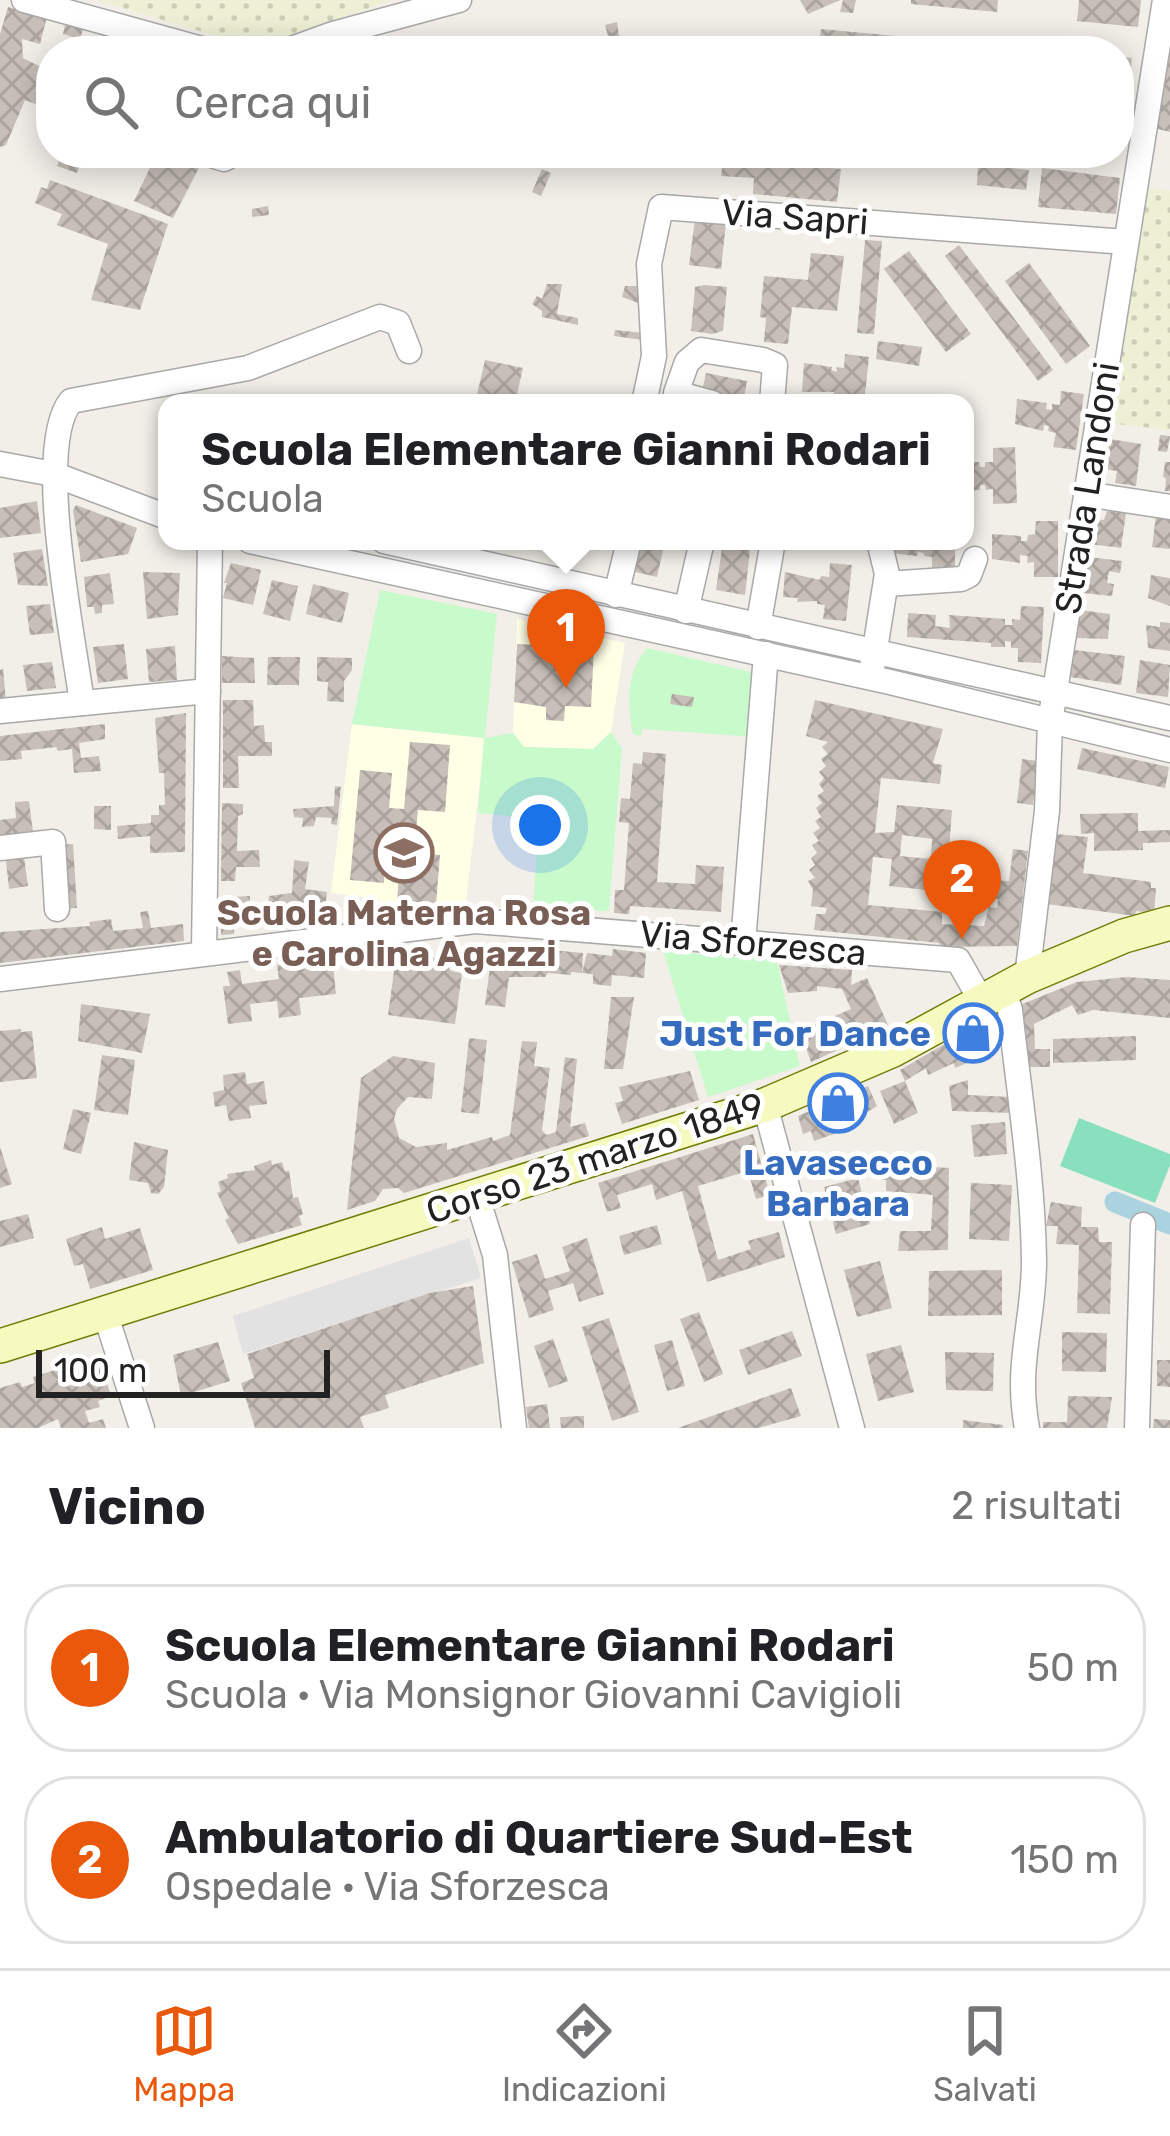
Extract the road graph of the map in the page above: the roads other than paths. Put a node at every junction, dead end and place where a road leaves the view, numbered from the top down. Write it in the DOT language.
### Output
graph roads {
  1 [pos="24,0"];
  2 [pos="459,0"];
  3 [pos="1165,0"];
  4 [pos="154,36"];
  5 [pos="327,36"];
  6 [pos="1126,242"];
  7 [pos="409,351"];
  8 [pos="646,394"];
  9 [pos="670,394"];
  10 [pos="773,394"];
  11 [pos="0,464"];
  12 [pos="53,474"];
  13 [pos="1086,494"];
  14 [pos="1170,507"];
  15 [pos="158,514"];
  16 [pos="210,550"];
  17 [pos="291,550"];
  18 [pos="423,550"];
  19 [pos="613,550"];
  20 [pos="626,550"];
  21 [pos="700,550"];
  22 [pos="771,550"];
  23 [pos="883,550"];
  24 [pos="975,559"];
  25 [pos="886,584"];
  26 [pos="610,593"];
  27 [pos="686,611"];
  28 [pos="758,627"];
  29 [pos="766,654"];
  30 [pos="872,666"];
  31 [pos="208,691"];
  32 [pos="1054,695"];
  33 [pos="82,703"];
  34 [pos="0,711"];
  35 [pos="1170,718"];
  36 [pos="1050,722"];
  37 [pos="1170,750"];
  38 [pos="0,848"];
  39 [pos="57,909"];
  40 [pos="1170,923"];
  41 [pos="743,943"];
  42 [pos="205,952"];
  43 [pos="0,979"];
  44 [pos="1004,990"];
  45 [pos="765,1105"];
  46 [pos="477,1198"];
  47 [pos="1143,1225"];
  48 [pos="105,1313"];
  49 [pos="0,1346"];
  50 [pos="142,1428"];
  51 [pos="514,1428"];
  52 [pos="852,1428"];
  53 [pos="1027,1428"];
  54 [pos="1137,1428"];
  1 -- 4 [label="street"];
  2 -- 5 [label="street"];
  3 -- 6 [label="street, Strada Landoni"];
  6 -- 8 [label="street, Via Sapri"];
  6 -- 13 [label="street, Strada Landoni"];
  7 -- 12 [label="street"];
  9 -- 10 [label="street"];
  11 -- 12 [label="street"];
  12 -- 15 [label="street"];
  12 -- 33 [label="street"];
  13 -- 14 [label="street"];
  13 -- 32 [label="street, Strada Landoni"];
  16 -- 31 [label="street"];
  17 -- 29 [label="street"];
  18 -- 26 [label="street"];
  19 -- 26 [label="street"];
  20 -- 26 [label="street"];
  21 -- 27 [label="street"];
  22 -- 28 [label="street"];
  23 -- 25 [label="street"];
  24 -- 25 [label="street"];
  25 -- 30 [label="street"];
  26 -- 27 [label="street"];
  27 -- 28 [label="street"];
  28 -- 30 [label="street"];
  29 -- 30 [label="street"];
  29 -- 41 [label="street"];
  30 -- 32 [label="street"];
  30 -- 36 [label="street"];
  31 -- 33 [label="street"];
  31 -- 42 [label="street"];
  32 -- 35 [label="street"];
  32 -- 36 [label="street, Strada Landoni"];
  33 -- 34 [label="street"];
  36 -- 37 [label="street"];
  36 -- 44 [label="street, Strada Landoni"];
  38 -- 39 [label="street"];
  40 -- 44 [label="main road, Corso 23 marzo 1849"];
  41 -- 42 [label="street, Via Sforzesca"];
  41 -- 44 [label="street, Via Sforzesca"];
  42 -- 43 [label="street, Via Sforzesca"];
  44 -- 45 [label="main road, Corso 23 marzo 1849"];
  44 -- 53 [label="street"];
  45 -- 46 [label="main road, Corso 23 marzo 1849"];
  45 -- 52 [label="street"];
  46 -- 48 [label="main road, Corso 23 marzo 1849"];
  46 -- 51 [label="street"];
  47 -- 54 [label="street"];
  48 -- 49 [label="main road, Corso 23 marzo 1849"];
  48 -- 50 [label="street"];
}
